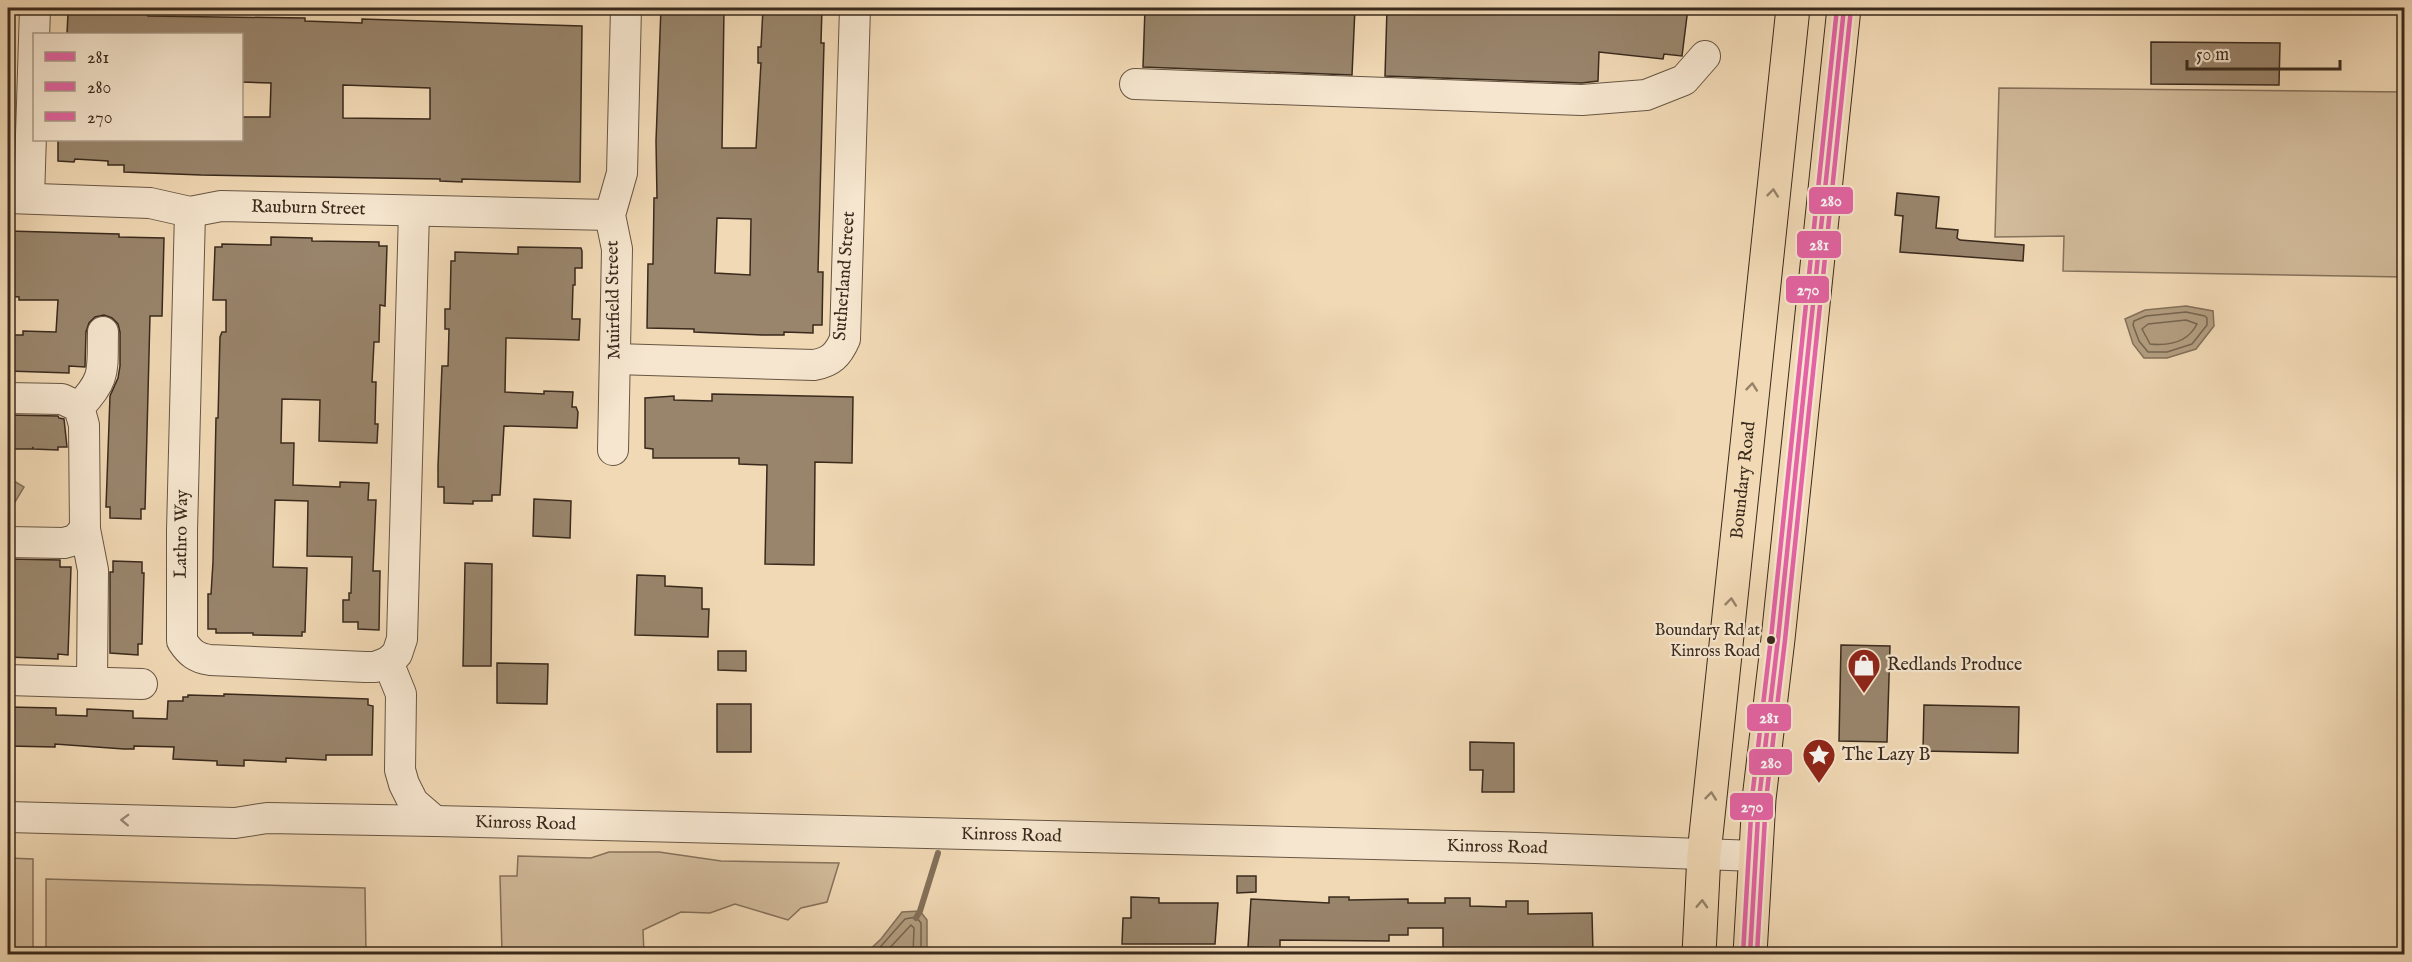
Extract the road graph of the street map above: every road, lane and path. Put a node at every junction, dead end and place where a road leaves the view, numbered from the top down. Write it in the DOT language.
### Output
graph roads {
  1 [pos="35,8"];
  2 [pos="626,8"];
  3 [pos="855,8"];
  4 [pos="1793,8"];
  5 [pos="1844,8"];
  6 [pos="1705,56"];
  7 [pos="1135,84"];
  8 [pos="18,198"];
  9 [pos="190,212"];
  10 [pos="414,212"];
  11 [pos="610,215"];
  12 [pos="103,332"];
  13 [pos="615,359"];
  14 [pos="8,398"];
  15 [pos="79,406"];
  16 [pos="614,450"];
  17 [pos="85,529"];
  18 [pos="8,542"];
  19 [pos="388,662"];
  20 [pos="8,680"];
  21 [pos="92,682"];
  22 [pos="142,684"];
  23 [pos="400,770"];
  24 [pos="8,796"];
  25 [pos="8,817"];
  26 [pos="267,818"];
  27 [pos="352,820"];
  28 [pos="435,821"];
  29 [pos="1704,854"];
  30 [pos="1756,856"];
  31 [pos="1699,954"];
  32 [pos="1750,954"];
  1 -- 8 [label="street"];
  2 -- 11 [label="street, Muirfield Street"];
  3 -- 13 [label="street, Sutherland Street"];
  29 -- 4 [label="highway, Boundary Road, one-way"];
  5 -- 30 [label="highway"];
  6 -- 7 [label="street"];
  8 -- 9 [label="street, Rauburn Street"];
  9 -- 10 [label="street, Rauburn Street"];
  9 -- 19 [label="street, Lathro Way"];
  10 -- 11 [label="street, Rauburn Street"];
  10 -- 19 [label="street"];
  11 -- 13 [label="street, Muirfield Street"];
  12 -- 15 [label="street"];
  13 -- 16 [label="street, Muirfield Street"];
  14 -- 15 [label="street"];
  15 -- 17 [label="street"];
  17 -- 18 [label="street"];
  17 -- 21 [label="street"];
  19 -- 23 [label="street"];
  20 -- 21 [label="street"];
  21 -- 22 [label="street"];
  23 -- 27 [label="street"];
  23 -- 28 [label="street"];
  24 -- 26 [label="street, Kinross Road"];
  26 -- 25 [label="street, Kinross Road, one-way"];
  26 -- 27 [label="street, Kinross Road"];
  27 -- 28 [label="street, Kinross Road"];
  28 -- 29 [label="street, Kinross Road"];
  29 -- 30 [label="street, Kinross Road"];
  31 -- 29 [label="highway, Boundary Road, one-way"];
  30 -- 32 [label="highway"];
}
